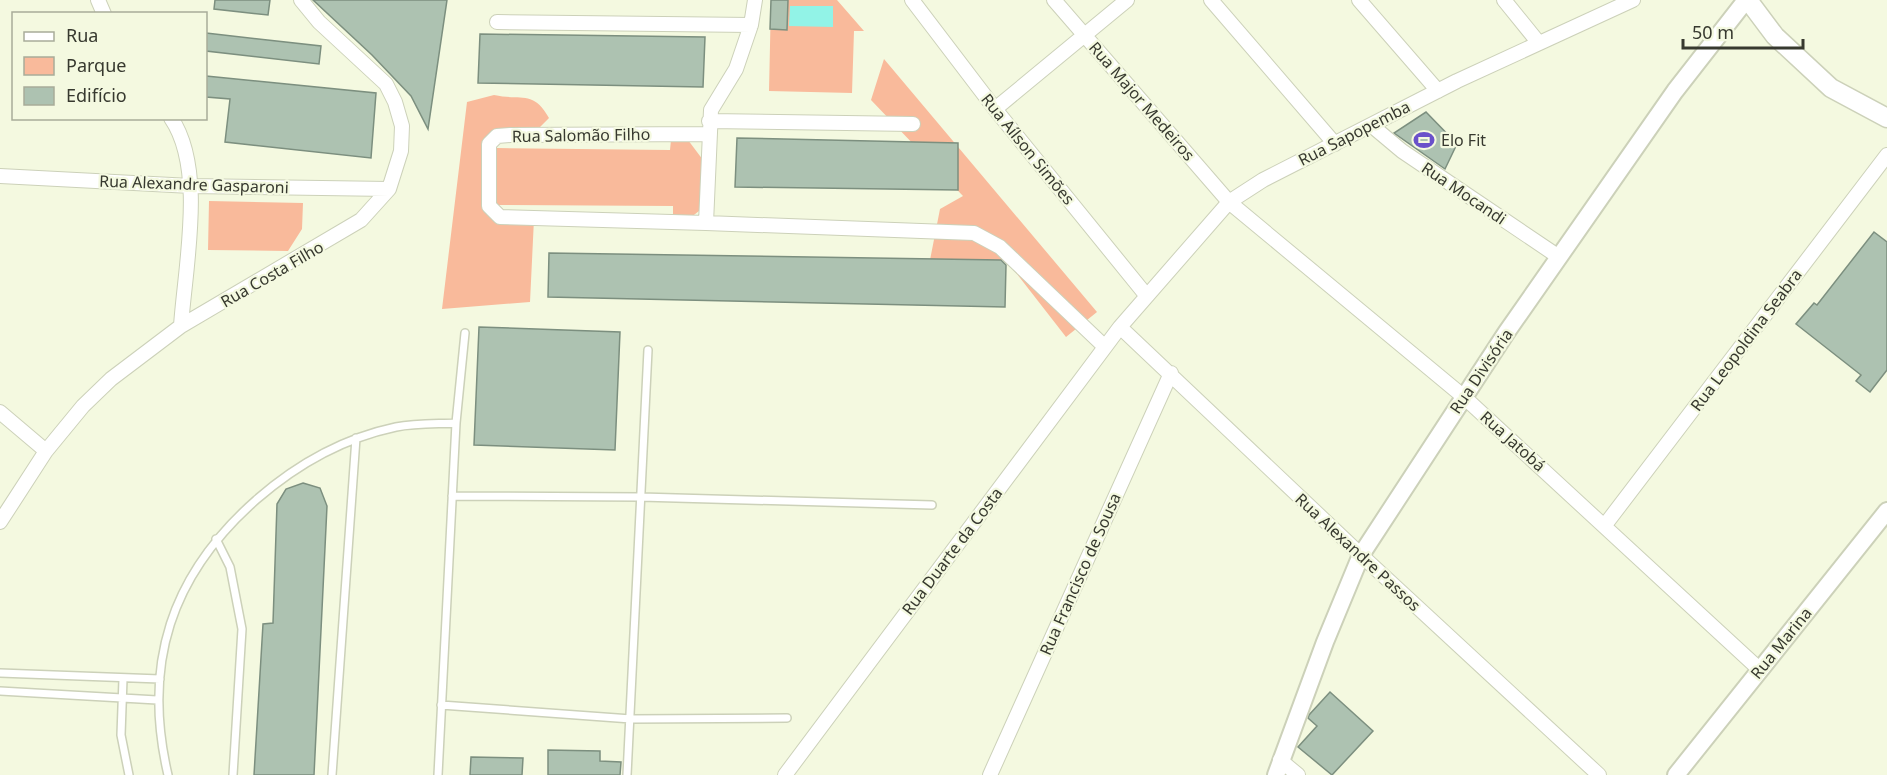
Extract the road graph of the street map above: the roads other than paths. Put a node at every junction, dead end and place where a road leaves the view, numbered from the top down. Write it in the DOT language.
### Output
graph roads {
  1 [pos="301,0"];
  2 [pos="755,0"];
  3 [pos="912,0"];
  4 [pos="1054,0"];
  5 [pos="1127,0"];
  6 [pos="1211,0"];
  7 [pos="1359,0"];
  8 [pos="1504,0"];
  9 [pos="1633,0"];
  10 [pos="1747,0"];
  11 [pos="497,22"];
  12 [pos="752,25"];
  13 [pos="1085,36"];
  14 [pos="1538,42"];
  15 [pos="1438,91"];
  16 [pos="995,110"];
  17 [pos="1887,118"];
  18 [pos="172,120"];
  19 [pos="913,124"];
  20 [pos="1371,125"];
  21 [pos="709,128"];
  22 [pos="1335,144"];
  23 [pos="1887,155"];
  24 [pos="0,176"];
  25 [pos="192,186"];
  26 [pos="389,189"];
  27 [pos="1229,202"];
  28 [pos="706,223"];
  29 [pos="1559,257"];
  30 [pos="1146,295"];
  31 [pos="181,327"];
  32 [pos="1119,327"];
  33 [pos="465,333"];
  34 [pos="1104,346"];
  35 [pos="648,350"];
  36 [pos="1171,373"];
  37 [pos="1464,397"];
  38 [pos="0,412"];
  39 [pos="456,423"];
  40 [pos="356,438"];
  41 [pos="46,451"];
  42 [pos="452,496"];
  43 [pos="641,497"];
  44 [pos="932,505"];
  45 [pos="1887,511"];
  46 [pos="0,522"];
  47 [pos="1605,525"];
  48 [pos="216,538"];
  49 [pos="1361,555"];
  50 [pos="1759,669"];
  51 [pos="0,673"];
  52 [pos="123,679"];
  53 [pos="160,679"];
  54 [pos="0,691"];
  55 [pos="121,699"];
  56 [pos="157,700"];
  57 [pos="441,705"];
  58 [pos="787,718"];
  59 [pos="631,719"];
  60 [pos="1278,767"];
  61 [pos="129,775"];
  62 [pos="168,775"];
  63 [pos="233,775"];
  64 [pos="332,775"];
  65 [pos="438,775"];
  66 [pos="627,775"];
  67 [pos="785,775"];
  68 [pos="990,775"];
  69 [pos="1298,775"];
  70 [pos="1599,775"];
  71 [pos="1676,775"];
  1 -- 26 [label="street, Rua Costa Filho"];
  2 -- 12 [label="street"];
  3 -- 16 [label="street, Rua Aílson Simões"];
  4 -- 13 [label="street, Rua Major Medeiros"];
  5 -- 13 [label="street"];
  6 -- 22 [label="street"];
  7 -- 15 [label="street"];
  8 -- 14 [label="street"];
  9 -- 14 [label="street, Rua Sapopemba"];
  10 -- 17 [label="main road"];
  10 -- 29 [label="street, Rua Divisória"];
  11 -- 12 [label="street"];
  12 -- 21 [label="street"];
  13 -- 16 [label="street"];
  13 -- 27 [label="street, Rua Major Medeiros"];
  14 -- 15 [label="street, Rua Sapopemba"];
  15 -- 20 [label="street, Rua Sapopemba"];
  16 -- 30 [label="street, Rua Aílson Simões"];
  18 -- 25 [label="street"];
  19 -- 21 [label="street, Rua Salomão Filho"];
  20 -- 22 [label="street, Rua Sapopemba"];
  20 -- 29 [label="street, Rua Mocandi"];
  21 -- 28 [label="street"];
  21 -- 28 [label="street, Rua Salomão Filho"];
  22 -- 27 [label="street, Rua Sapopemba"];
  23 -- 47 [label="street, Rua Leopoldina Seabra"];
  24 -- 25 [label="street, Rua Alexandre Gasparoni"];
  25 -- 26 [label="street, Rua Alexandre Gasparoni"];
  25 -- 31 [label="street"];
  26 -- 31 [label="street, Rua Costa Filho"];
  27 -- 30 [label="street, Rua Sapopemba"];
  27 -- 37 [label="street, Rua Jatobá"];
  28 -- 34 [label="street, Rua Salomão Filho"];
  29 -- 37 [label="street, Rua Divisória"];
  30 -- 32 [label="street, Rua Sapopemba"];
  31 -- 41 [label="street, Rua Costa Filho"];
  32 -- 34 [label="street, Rua Duarte da Costa"];
  32 -- 36 [label="street, Rua Alexandre Passos"];
  33 -- 39 [label="lane"];
  34 -- 67 [label="street, Rua Duarte da Costa"];
  35 -- 43 [label="lane"];
  36 -- 49 [label="street, Rua Alexandre Passos"];
  36 -- 68 [label="street, Rua Francisco de Sousa"];
  37 -- 47 [label="street, Rua Jatobá"];
  37 -- 49 [label="street, Rua Divisória"];
  38 -- 41 [label="street"];
  39 -- 40 [label="lane"];
  39 -- 42 [label="lane"];
  40 -- 48 [label="lane"];
  40 -- 64 [label="lane"];
  41 -- 46 [label="street, Rua Costa Filho"];
  42 -- 43 [label="lane"];
  42 -- 57 [label="lane"];
  43 -- 44 [label="lane"];
  43 -- 59 [label="lane"];
  45 -- 50 [label="street, Rua Marina"];
  47 -- 50 [label="street, Rua Jatobá"];
  48 -- 53 [label="lane"];
  48 -- 63 [label="lane"];
  49 -- 60 [label="street, Rua Divisória"];
  49 -- 70 [label="street, Rua Alexandre Passos"];
  50 -- 71 [label="street, Rua Marina"];
  51 -- 52 [label="lane"];
  52 -- 53 [label="lane"];
  52 -- 55 [label="lane"];
  53 -- 56 [label="lane"];
  54 -- 55 [label="lane"];
  55 -- 56 [label="lane"];
  55 -- 61 [label="lane"];
  56 -- 62 [label="lane"];
  57 -- 59 [label="lane"];
  57 -- 65 [label="lane"];
  58 -- 59 [label="lane"];
  59 -- 66 [label="lane"];
  60 -- 69 [label="street"];
}
